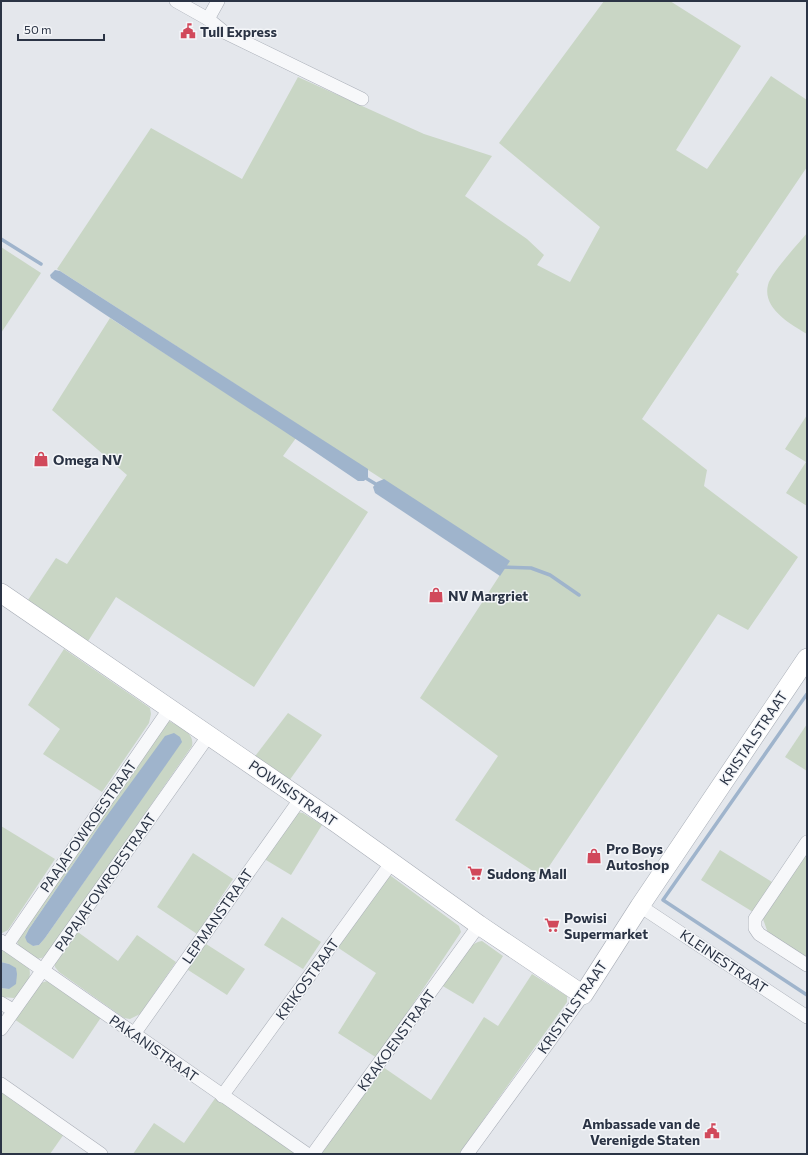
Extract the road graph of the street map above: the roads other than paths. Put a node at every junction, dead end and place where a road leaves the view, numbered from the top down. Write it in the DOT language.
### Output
graph roads {
  1 [pos="176,1"];
  2 [pos="218,1"];
  3 [pos="208,19"];
  4 [pos="362,99"];
  5 [pos="1,593"];
  6 [pos="807,658"];
  7 [pos="170,708"];
  8 [pos="209,736"];
  9 [pos="301,798"];
  10 [pos="807,842"];
  11 [pos="392,862"];
  12 [pos="640,906"];
  13 [pos="479,925"];
  14 [pos="4,943"];
  15 [pos="807,965"];
  16 [pos="44,969"];
  17 [pos="583,995"];
  18 [pos="1,1003"];
  19 [pos="13,1010"];
  20 [pos="807,1017"];
  21 [pos="1,1029"];
  22 [pos="134,1034"];
  23 [pos="1,1084"];
  24 [pos="222,1096"];
  25 [pos="100,1154"];
  26 [pos="307,1154"];
  27 [pos="313,1154"];
  28 [pos="467,1154"];
  1 -- 3 [label="street"];
  2 -- 3 [label="street"];
  3 -- 4 [label="street"];
  5 -- 7 [label="street, POWISISTRAAT"];
  6 -- 12 [label="street, KRISTALSTRAAT"];
  7 -- 8 [label="street, POWISISTRAAT"];
  7 -- 14 [label="street, PAAJAFOWROESTRAAT"];
  8 -- 9 [label="street, POWISISTRAAT"];
  8 -- 16 [label="street, PAPAJAFOWROESTRAAT"];
  9 -- 11 [label="street, POWISISTRAAT"];
  9 -- 22 [label="street, LEPMANSTRAAT"];
  10 -- 15 [label="street"];
  11 -- 13 [label="street, POWISISTRAAT"];
  11 -- 24 [label="street, KRIKOSTRAAT"];
  12 -- 17 [label="street, KRISTALSTRAAT"];
  12 -- 20 [label="street, KLEINESTRAAT"];
  13 -- 17 [label="street, POWISISTRAAT"];
  13 -- 27 [label="street, KRAKOENSTRAAT"];
  14 -- 16 [label="street, PAKANISTRAAT"];
  16 -- 19 [label="street, PAPAJAFOWROESTRAAT"];
  16 -- 22 [label="street, PAKANISTRAAT"];
  17 -- 28 [label="street, KRISTALSTRAAT"];
  18 -- 19 [label="street"];
  19 -- 21 [label="street, PAPAJAFOWROESTRAAT"];
  22 -- 24 [label="street, PAKANISTRAAT"];
  23 -- 25 [label="street"];
  24 -- 26 [label="street, PAKANISTRAAT"];
}
